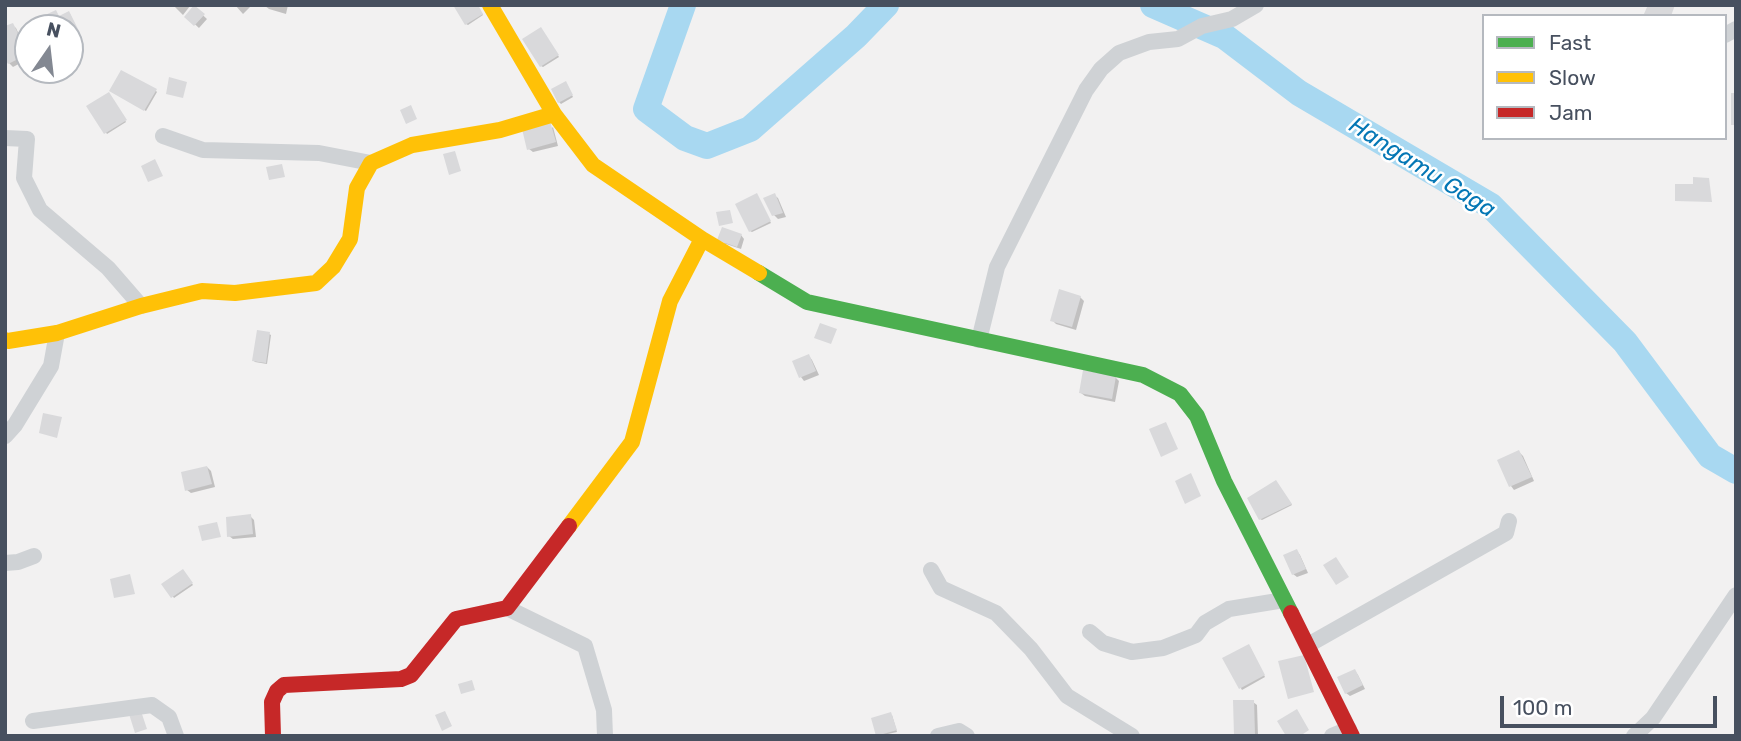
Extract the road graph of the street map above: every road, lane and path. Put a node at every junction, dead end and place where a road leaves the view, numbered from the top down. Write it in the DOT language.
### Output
graph roads {
  1 [pos="490,5"];
  2 [pos="1256,5"];
  3 [pos="554,114"];
  4 [pos="163,136"];
  5 [pos="5,138"];
  6 [pos="372,163"];
  7 [pos="702,239"];
  8 [pos="141,306"];
  9 [pos="57,333"];
  10 [pos="5,340"];
  11 [pos="979,340"];
  12 [pos="5,436"];
  13 [pos="1509,521"];
  14 [pos="34,556"];
  15 [pos="5,563"];
  16 [pos="931,570"];
  17 [pos="1736,595"];
  18 [pos="1284,600"];
  19 [pos="507,608"];
  20 [pos="1090,632"];
  21 [pos="1308,645"];
  22 [pos="33,721"];
  23 [pos="1350,732"];
  24 [pos="176,736"];
  25 [pos="273,736"];
  26 [pos="605,736"];
  27 [pos="938,736"];
  28 [pos="967,736"];
  29 [pos="1132,736"];
  30 [pos="1332,736"];
  31 [pos="1634,736"];
  1 -- 3 [label="street"];
  2 -- 11 [label="street"];
  3 -- 6 [label="street"];
  3 -- 7 [label="street"];
  4 -- 6 [label="street"];
  5 -- 8 [label="street"];
  6 -- 8 [label="street"];
  7 -- 11 [label="street"];
  7 -- 19 [label="street"];
  8 -- 9 [label="street"];
  9 -- 10 [label="street"];
  9 -- 12 [label="street"];
  11 -- 18 [label="street"];
  13 -- 21 [label="street"];
  14 -- 15 [label="street"];
  16 -- 29 [label="street"];
  17 -- 31 [label="street"];
  18 -- 20 [label="street"];
  18 -- 21 [label="street"];
  19 -- 25 [label="street"];
  19 -- 26 [label="street"];
  21 -- 23 [label="street"];
  22 -- 24 [label="street"];
  23 -- 30 [label="street"];
  27 -- 28 [label="street"];
}
